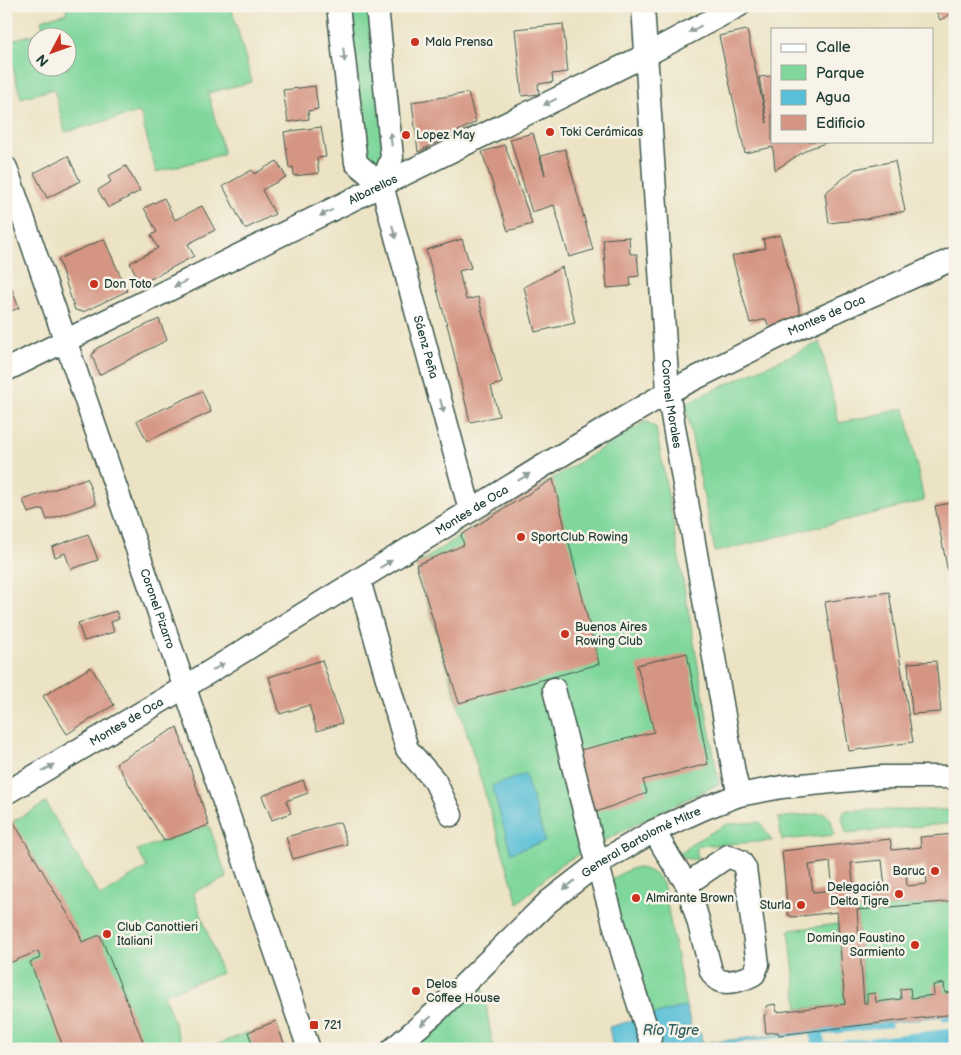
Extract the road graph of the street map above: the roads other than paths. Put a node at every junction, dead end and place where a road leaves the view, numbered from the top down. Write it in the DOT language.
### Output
graph roads {
  1 [pos="338,6"];
  2 [pos="377,6"];
  3 [pos="643,6"];
  4 [pos="738,6"];
  5 [pos="646,55"];
  6 [pos="6,168"];
  7 [pos="382,185"];
  8 [pos="955,258"];
  9 [pos="65,340"];
  10 [pos="6,370"];
  11 [pos="668,392"];
  12 [pos="470,510"];
  13 [pos="360,580"];
  14 [pos="185,686"];
  15 [pos="554,689"];
  16 [pos="955,777"];
  17 [pos="6,793"];
  18 [pos="739,795"];
  19 [pos="451,815"];
  20 [pos="654,831"];
  21 [pos="597,864"];
  22 [pos="687,884"];
  23 [pos="650,1038"];
  24 [pos="309,1049"];
  25 [pos="393,1049"];
  1 -- 7 [label="street, one-way"];
  7 -- 2 [label="street, one-way"];
  3 -- 5 [label="street, Coronel Morales"];
  4 -- 5 [label="street, Albarellos, one-way"];
  5 -- 7 [label="street, Albarellos, one-way"];
  5 -- 11 [label="street, Coronel Morales"];
  6 -- 9 [label="street, Coronel Pizarro"];
  7 -- 9 [label="street, Albarellos, one-way"];
  7 -- 12 [label="street, Sáenz Peña, one-way"];
  8 -- 11 [label="street, Montes de Oca"];
  9 -- 10 [label="street, Albarellos"];
  9 -- 14 [label="street, Coronel Pizarro"];
  12 -- 11 [label="street, Montes de Oca, one-way"];
  11 -- 18 [label="street, Coronel Morales"];
  13 -- 12 [label="street, Montes de Oca, one-way"];
  14 -- 13 [label="street, Montes de Oca, one-way"];
  13 -- 19 [label="street"];
  17 -- 14 [label="street, Montes de Oca, one-way"];
  14 -- 24 [label="street, Coronel Pizarro"];
  15 -- 21 [label="street"];
  16 -- 18 [label="street, General Bartolomé Mitre"];
  18 -- 20 [label="street, General Bartolomé Mitre"];
  20 -- 21 [label="street, General Bartolomé Mitre"];
  20 -- 22 [label="street"];
  21 -- 23 [label="street"];
  21 -- 25 [label="street, General Bartolomé Mitre, one-way"];
  22 -- 22 [label="street"];
}
